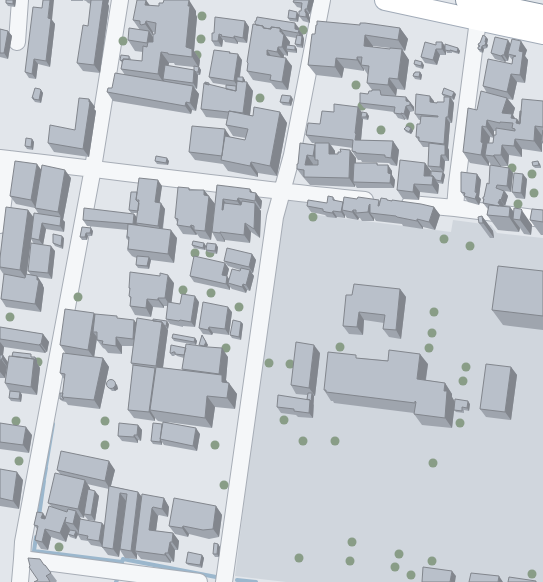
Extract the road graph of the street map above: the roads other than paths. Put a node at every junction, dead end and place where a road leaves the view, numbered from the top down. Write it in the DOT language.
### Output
graph roads {
  1 [pos="20,0"];
  2 [pos="120,0"];
  3 [pos="322,0"];
  4 [pos="385,0"];
  5 [pos="467,0"];
  6 [pos="543,16"];
  7 [pos="478,20"];
  8 [pos="543,34"];
  9 [pos="17,42"];
  10 [pos="5,159"];
  11 [pos="93,168"];
  12 [pos="282,192"];
  13 [pos="455,208"];
  14 [pos="543,219"];
  15 [pos="0,225"];
  16 [pos="22,559"];
  17 [pos="20,582"];
  18 [pos="199,582"];
  19 [pos="224,582"];
  1 -- 9 [label="street"];
  2 -- 11 [label="street"];
  3 -- 12 [label="street"];
  4 -- 7 [label="main road"];
  5 -- 6 [label="highway"];
  7 -- 8 [label="main road"];
  7 -- 13 [label="street"];
  10 -- 11 [label="street"];
  10 -- 15 [label="street"];
  11 -- 12 [label="street"];
  11 -- 16 [label="street"];
  12 -- 13 [label="street"];
  12 -- 19 [label="street"];
  13 -- 14 [label="street"];
  16 -- 17 [label="street"];
  16 -- 18 [label="street"];
}
